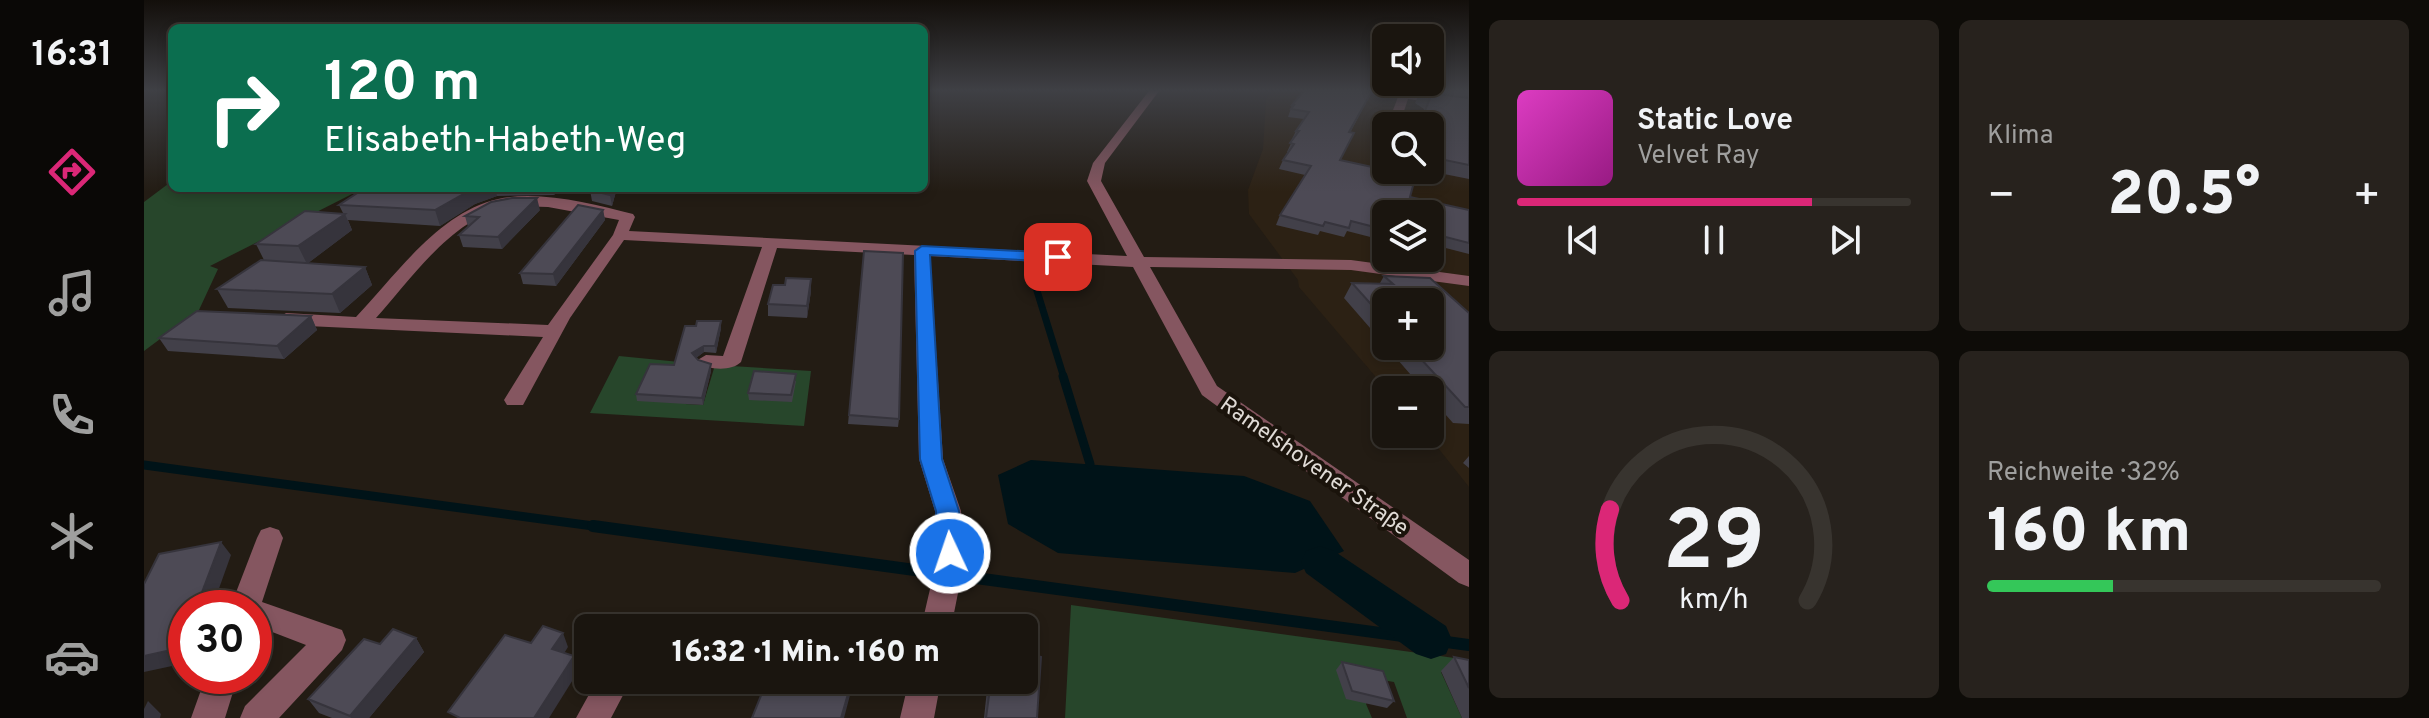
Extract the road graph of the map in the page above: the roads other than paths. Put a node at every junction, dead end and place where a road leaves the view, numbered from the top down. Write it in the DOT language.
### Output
graph roads {
  1 [pos="1130,125"];
  2 [pos="620,235"];
  3 [pos="771,243"];
  4 [pos="922,251"];
  5 [pos="1140,262"];
  6 [pos="1441,275"];
  7 [pos="1469,281"];
  8 [pos="1447,296"];
  9 [pos="272,319"];
  10 [pos="362,322"];
  11 [pos="554,330"];
  12 [pos="706,361"];
  13 [pos="515,400"];
  14 [pos="270,538"];
  15 [pos="1469,575"];
  16 [pos="251,590"];
  17 [pos="939,614"];
  18 [pos="272,619"];
  19 [pos="216,694"];
  20 [pos="607,694"];
  21 [pos="922,694"];
  22 [pos="208,718"];
  23 [pos="257,718"];
  24 [pos="593,718"];
  25 [pos="917,718"];
  1 -- 5 [label="street, Ramelshovener Straße"];
  2 -- 3 [label="street"];
  2 -- 10 [label="street"];
  2 -- 11 [label="street"];
  3 -- 4 [label="street"];
  3 -- 12 [label="street"];
  4 -- 5 [label="street"];
  4 -- 17 [label="street"];
  5 -- 6 [label="street"];
  5 -- 15 [label="street, Ramelshovener Straße"];
  6 -- 7 [label="street"];
  6 -- 8 [label="street"];
  9 -- 10 [label="street"];
  10 -- 11 [label="street"];
  11 -- 13 [label="street"];
  14 -- 16 [label="street"];
  18 -- 23 [label="street"];
  19 -- 22 [label="street"];
  20 -- 24 [label="street"];
  21 -- 25 [label="street"];
}
